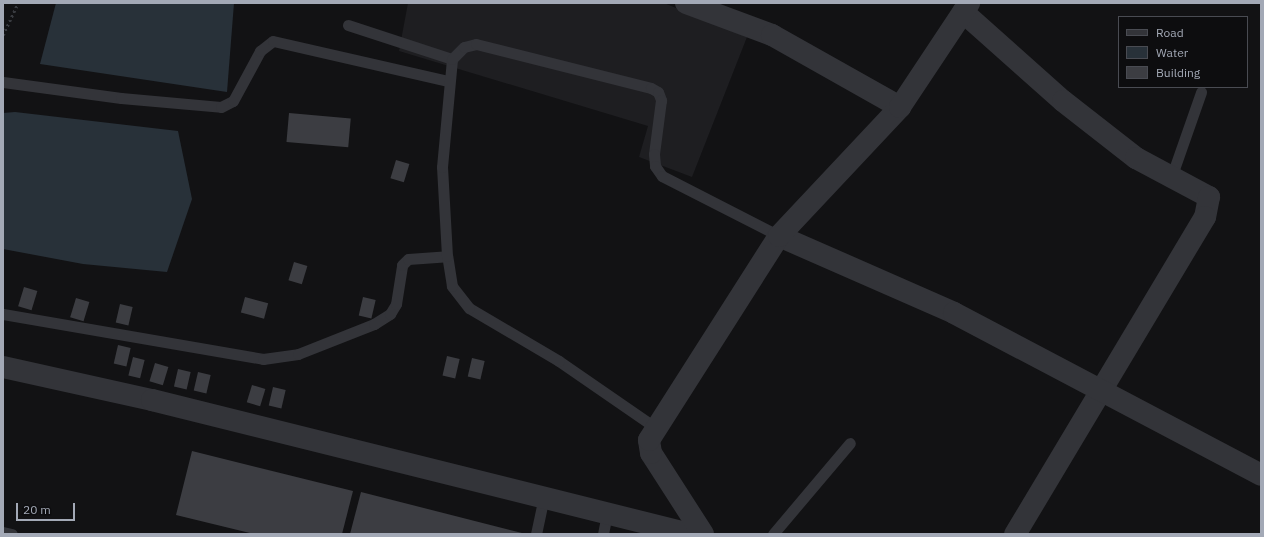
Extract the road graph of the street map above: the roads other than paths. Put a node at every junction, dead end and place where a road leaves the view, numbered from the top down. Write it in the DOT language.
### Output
graph roads {
  1 [pos="686,3"];
  2 [pos="966,8"];
  3 [pos="348,25"];
  4 [pos="452,59"];
  5 [pos="448,81"];
  6 [pos="3,82"];
  7 [pos="1201,92"];
  8 [pos="900,107"];
  9 [pos="1172,175"];
  10 [pos="779,236"];
  11 [pos="446,256"];
  12 [pos="3,314"];
  13 [pos="3,367"];
  14 [pos="1100,390"];
  15 [pos="656,428"];
  16 [pos="850,443"];
  17 [pos="1261,475"];
  18 [pos="543,500"];
  19 [pos="607,513"];
  20 [pos="3,532"];
  21 [pos="12,534"];
  22 [pos="536,534"];
  23 [pos="603,534"];
  24 [pos="690,534"];
  25 [pos="703,534"];
  26 [pos="773,534"];
  27 [pos="1015,534"];
  1 -- 8 [label="street"];
  2 -- 8 [label="street"];
  2 -- 9 [label="street"];
  3 -- 4 [label="lane"];
  4 -- 5 [label="lane"];
  4 -- 10 [label="lane"];
  5 -- 6 [label="lane"];
  5 -- 11 [label="lane"];
  7 -- 9 [label="lane"];
  8 -- 10 [label="street"];
  9 -- 14 [label="street"];
  10 -- 14 [label="street"];
  10 -- 15 [label="street"];
  11 -- 12 [label="lane"];
  11 -- 15 [label="lane"];
  13 -- 18 [label="street"];
  14 -- 17 [label="street"];
  14 -- 27 [label="street"];
  15 -- 25 [label="street"];
  16 -- 26 [label="lane"];
  18 -- 19 [label="street"];
  18 -- 22 [label="lane"];
  19 -- 23 [label="lane"];
  19 -- 24 [label="street"];
  20 -- 21 [label="lane"];
}
